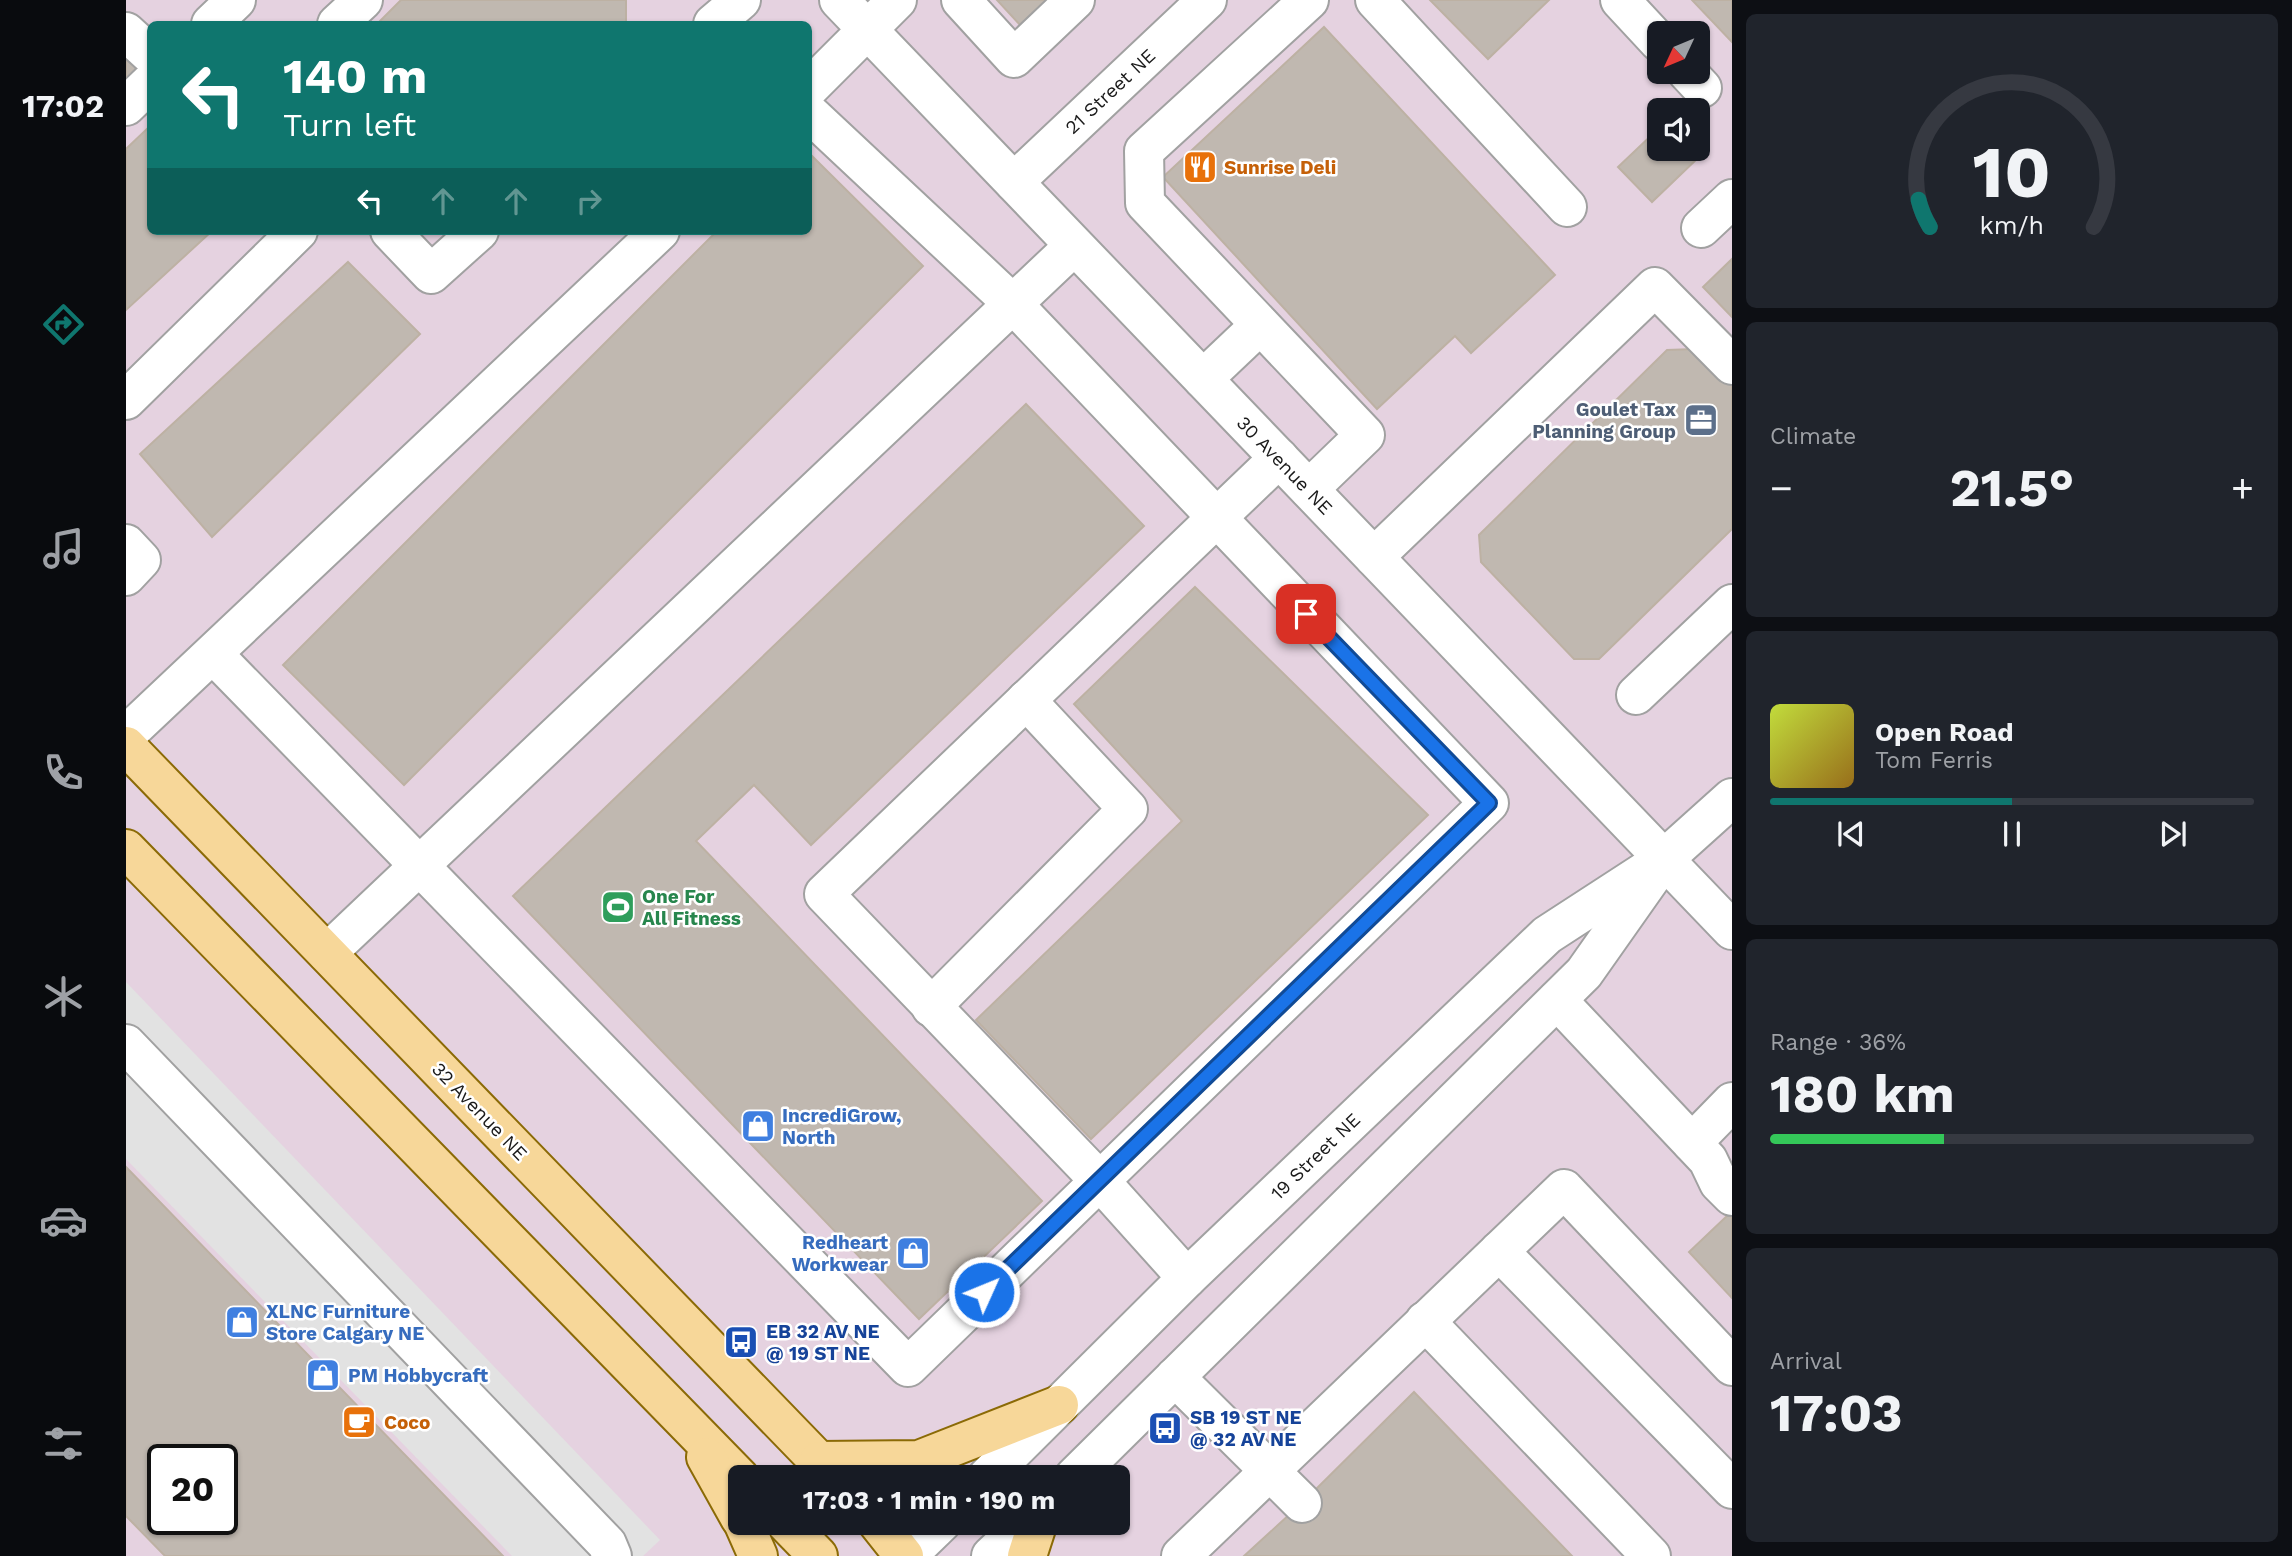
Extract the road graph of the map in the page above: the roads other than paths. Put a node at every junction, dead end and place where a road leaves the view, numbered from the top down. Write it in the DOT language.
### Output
graph roads {
  1 [pos="363,0"];
  2 [pos="741,0"];
  3 [pos="839,0"];
  4 [pos="897,0"];
  5 [pos="961,0"];
  6 [pos="1075,0"];
  7 [pos="1207,0"];
  8 [pos="1309,0"];
  9 [pos="1375,0"];
  10 [pos="1620,0"];
  11 [pos="340,21"];
  12 [pos="716,21"];
  13 [pos="1647,29"];
  14 [pos="867,30"];
  15 [pos="126,32"];
  16 [pos="147,51"];
  17 [pos="812,85"];
  18 [pos="147,86"];
  19 [pos="126,106"];
  20 [pos="812,116"];
  21 [pos="1014,182"];
  22 [pos="1732,198"];
  23 [pos="1567,207"];
  24 [pos="1701,228"];
  25 [pos="294,235"];
  26 [pos="394,235"];
  27 [pos="475,235"];
  28 [pos="656,235"];
  29 [pos="1074,246"];
  30 [pos="1013,304"];
  31 [pos="1261,325"];
  32 [pos="1732,365"];
  33 [pos="1203,379"];
  34 [pos="126,400"];
  35 [pos="1279,458"];
  36 [pos="1309,489"];
  37 [pos="1215,519"];
  38 [pos="126,544"];
  39 [pos="1374,557"];
  40 [pos="126,576"];
  41 [pos="1732,604"];
  42 [pos="213,654"];
  43 [pos="1636,695"];
  44 [pos="1026,700"];
  45 [pos="126,735"];
  46 [pos="126,746"];
  47 [pos="1732,798"];
  48 [pos="126,849"];
  49 [pos="1664,859"];
  50 [pos="419,868"];
  51 [pos="1732,930"];
  52 [pos="327,953"];
  53 [pos="1557,1000"];
  54 [pos="931,1007"];
  55 [pos="126,1045"];
  56 [pos="1717,1127"];
  57 [pos="1099,1180"];
  58 [pos="1732,1196"];
  59 [pos="1499,1251"];
  60 [pos="1187,1278"];
  61 [pos="1425,1321"];
  62 [pos="1732,1366"];
  63 [pos="1175,1377"];
  64 [pos="1059,1405"];
  65 [pos="690,1428"];
  66 [pos="823,1465"];
  67 [pos="868,1465"];
  68 [pos="999,1465"];
  69 [pos="1086,1465"];
  70 [pos="728,1466"];
  71 [pos="1269,1471"];
  72 [pos="1732,1489"];
  73 [pos="728,1496"];
  74 [pos="1302,1503"];
  75 [pos="749,1535"];
  76 [pos="798,1535"];
  77 [pos="888,1535"];
  78 [pos="928,1535"];
  79 [pos="1013,1535"];
  80 [pos="1034,1535"];
  81 [pos="612,1556"];
  82 [pos="758,1556"];
  83 [pos="818,1556"];
  84 [pos="906,1556"];
  85 [pos="990,1556"];
  86 [pos="1027,1556"];
  87 [pos="1181,1556"];
  88 [pos="1651,1556"];
  1 -- 11 [label="street"];
  2 -- 12 [label="street"];
  3 -- 14 [label="street, 30 Avenue NE"];
  4 -- 14 [label="street"];
  5 -- 6 [label="street"];
  7 -- 21 [label="street, 21 Street NE"];
  8 -- 31 [label="street"];
  9 -- 23 [label="street"];
  10 -- 13 [label="street"];
  14 -- 17 [label="street"];
  14 -- 21 [label="street, 30 Avenue NE"];
  15 -- 16 [label="street"];
  18 -- 19 [label="street"];
  20 -- 30 [label="street"];
  21 -- 29 [label="street, 30 Avenue NE"];
  22 -- 24 [label="street"];
  25 -- 34 [label="street"];
  26 -- 27 [label="street"];
  28 -- 42 [label="street"];
  29 -- 30 [label="street"];
  29 -- 33 [label="street, 30 Avenue NE"];
  30 -- 37 [label="street"];
  30 -- 50 [label="street"];
  31 -- 33 [label="street"];
  31 -- 36 [label="street"];
  32 -- 39 [label="street"];
  33 -- 35 [label="street, 30 Avenue NE"];
  35 -- 36 [label="street, 30 Avenue NE"];
  35 -- 37 [label="street"];
  36 -- 39 [label="street, 30 Avenue NE"];
  37 -- 44 [label="street"];
  37 -- 57 [label="street"];
  38 -- 40 [label="street"];
  39 -- 49 [label="street, 30 Avenue NE"];
  41 -- 43 [label="street"];
  42 -- 45 [label="street"];
  42 -- 50 [label="street"];
  44 -- 54 [label="street"];
  44 -- 54 [label="street"];
  46 -- 52 [label="main road, 32 Avenue NE"];
  47 -- 49 [label="street, 19 Street NE"];
  48 -- 65 [label="main road"];
  49 -- 51 [label="street, 30 Avenue NE"];
  49 -- 53 [label="street, 19 Street NE"];
  49 -- 60 [label="street, 19 Street NE"];
  50 -- 52 [label="street"];
  50 -- 57 [label="street"];
  52 -- 66 [label="main road, 32 Avenue NE"];
  53 -- 56 [label="street"];
  53 -- 63 [label="street, 19 Street NE"];
  54 -- 57 [label="street"];
  55 -- 81 [label="street"];
  56 -- 58 [label="street"];
  57 -- 60 [label="street"];
  59 -- 61 [label="street"];
  59 -- 62 [label="street"];
  59 -- 72 [label="street"];
  60 -- 64 [label="street, 19 Street NE"];
  61 -- 71 [label="street"];
  61 -- 88 [label="street"];
  63 -- 69 [label="street, 19 Street NE"];
  63 -- 71 [label="street"];
  64 -- 67 [label="main road"];
  64 -- 68 [label="street, 19 Street NE"];
  65 -- 70 [label="main road"];
  65 -- 73 [label="main road"];
  71 -- 74 [label="street"];
  71 -- 87 [label="street"];
  75 -- 82 [label="main road"];
  76 -- 83 [label="main road"];
  77 -- 84 [label="main road"];
  78 -- 84 [label="street"];
  79 -- 85 [label="street"];
  80 -- 86 [label="main road"];
}
